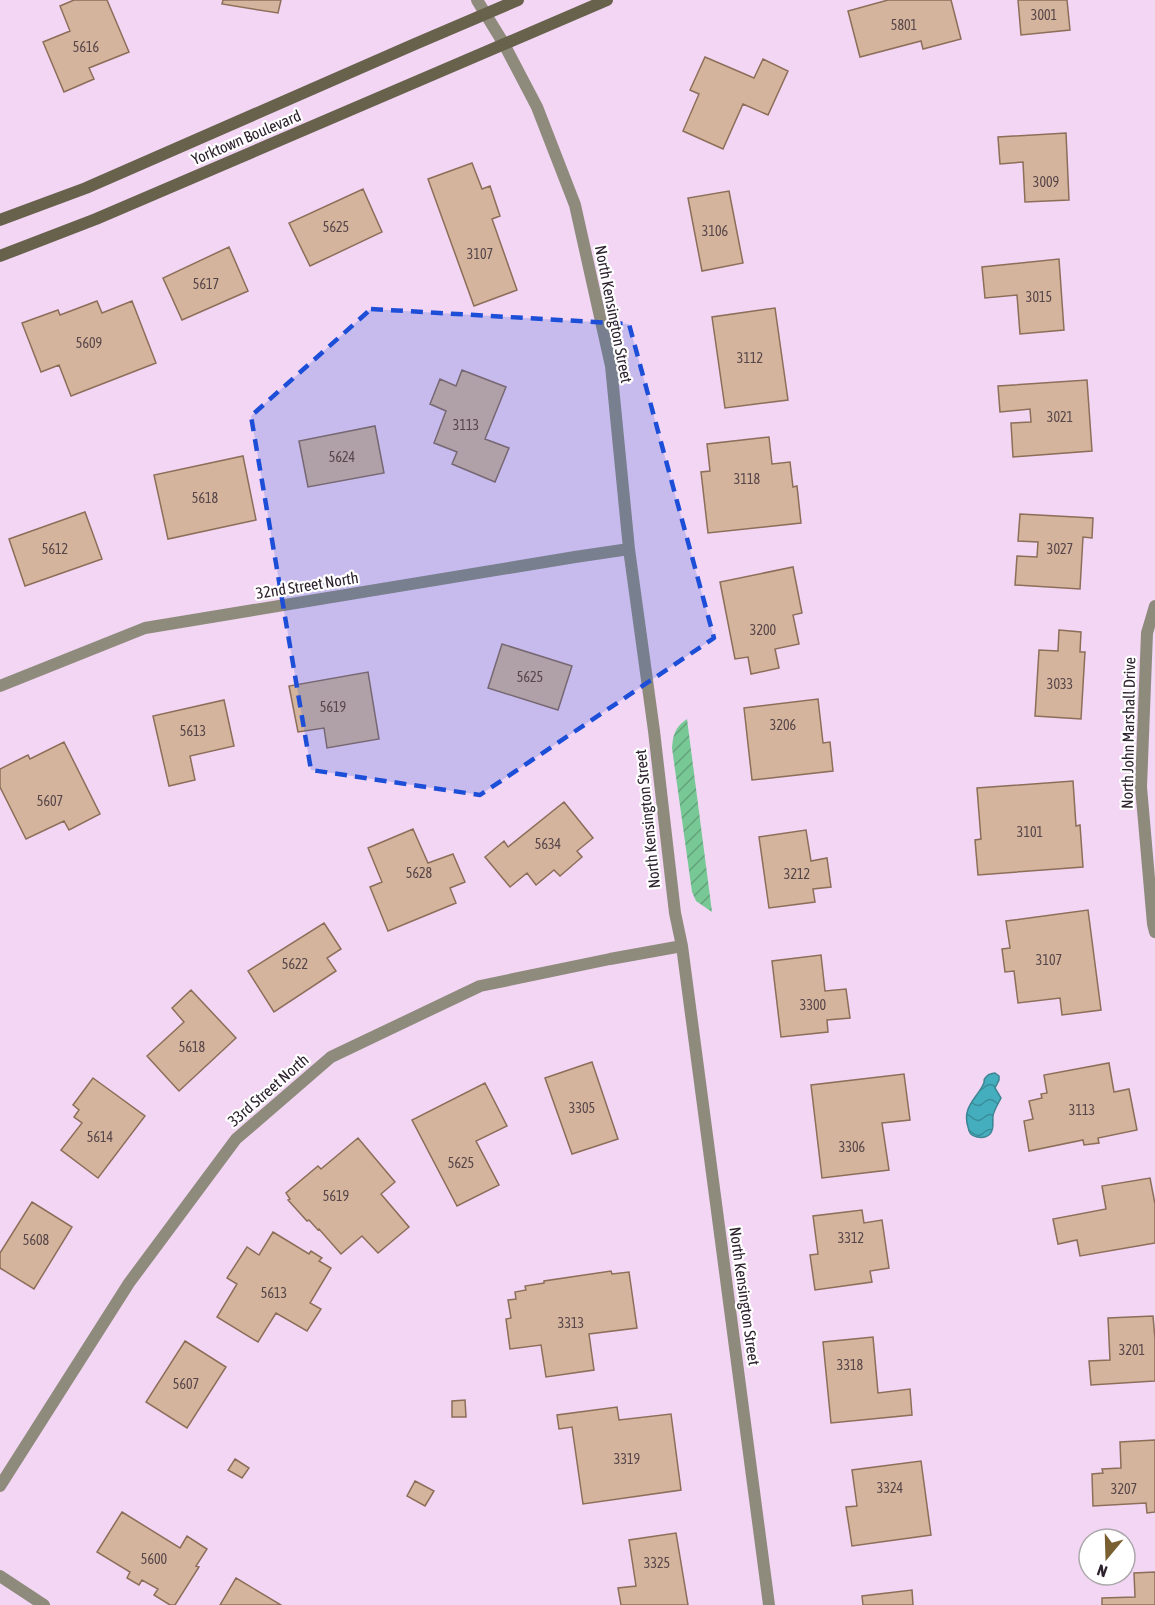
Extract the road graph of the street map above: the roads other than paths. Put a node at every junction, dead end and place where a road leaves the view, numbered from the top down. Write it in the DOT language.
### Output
graph roads {
  1 [pos="477,0"];
  2 [pos="518,0"];
  3 [pos="607,0"];
  4 [pos="486,14"];
  5 [pos="504,44"];
  6 [pos="0,220"];
  7 [pos="0,256"];
  8 [pos="629,549"];
  9 [pos="1155,606"];
  10 [pos="0,686"];
  11 [pos="1155,932"];
  12 [pos="682,946"];
  13 [pos="0,1486"];
  14 [pos="0,1576"];
  15 [pos="44,1605"];
  16 [pos="769,1605"];
  1 -- 4 [label="street, North Kensington Street"];
  2 -- 4 [label="street, Yorktown Boulevard"];
  3 -- 5 [label="street, Yorktown Boulevard"];
  4 -- 5 [label="street, North Kensington Street"];
  4 -- 6 [label="street, Yorktown Boulevard"];
  5 -- 7 [label="street, Yorktown Boulevard"];
  5 -- 8 [label="street, North Kensington Street"];
  8 -- 10 [label="street, 32nd Street North"];
  8 -- 12 [label="street, North Kensington Street"];
  9 -- 11 [label="street, North John Marshall Drive"];
  12 -- 13 [label="street, 33rd Street North"];
  12 -- 16 [label="street, North Kensington Street"];
  14 -- 15 [label="street"];
}
